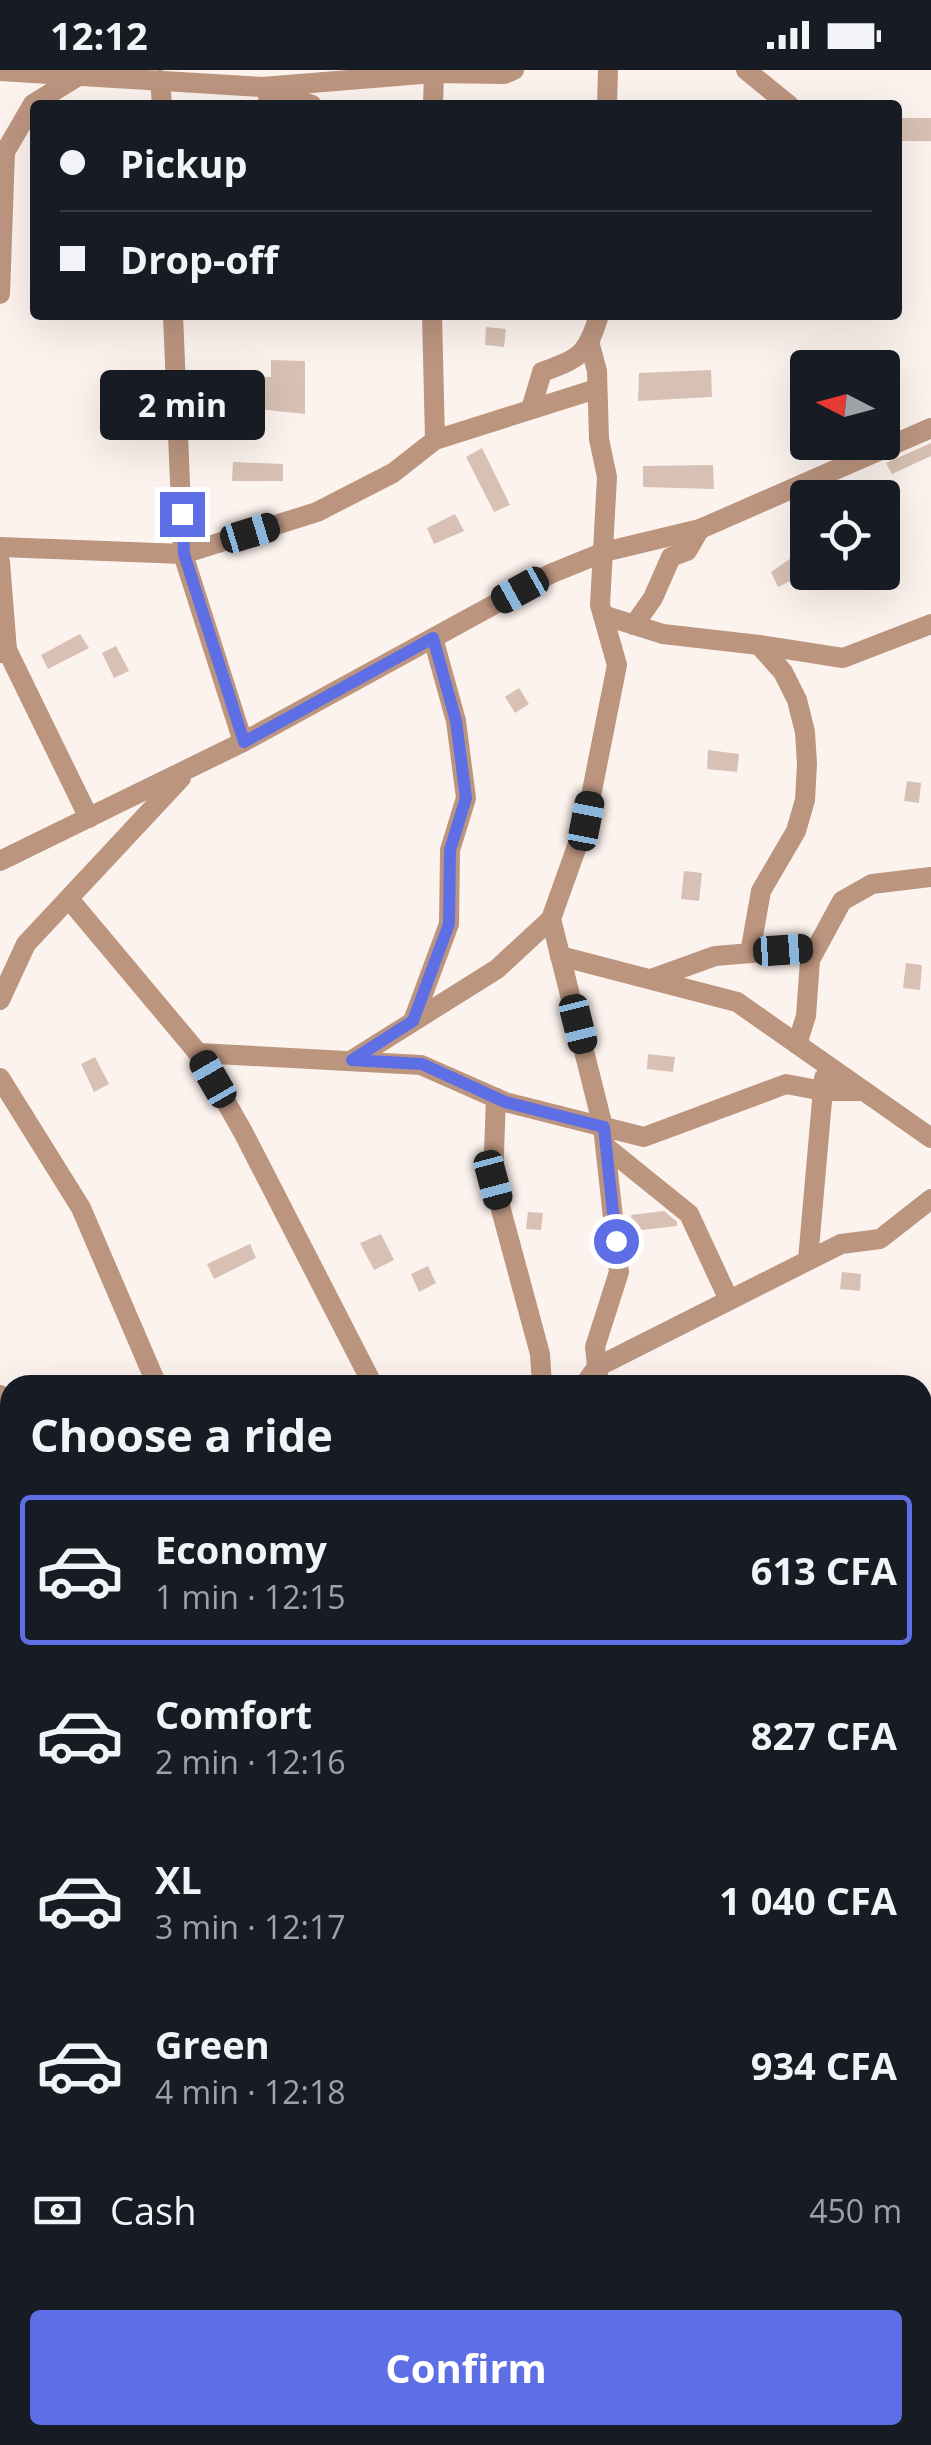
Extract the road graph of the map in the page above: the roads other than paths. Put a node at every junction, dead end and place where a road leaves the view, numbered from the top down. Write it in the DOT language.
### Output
graph roads {
  1 [pos="124,70"];
  2 [pos="514,70"];
  3 [pos="608,70"];
  4 [pos="746,70"];
  5 [pos="0,71"];
  6 [pos="434,73"];
  7 [pos="80,76"];
  8 [pos="161,93"];
  9 [pos="40,100"];
  10 [pos="298,100"];
  11 [pos="430,100"];
  12 [pos="607,100"];
  13 [pos="783,100"];
  14 [pos="30,109"];
  15 [pos="0,294"];
  16 [pos="173,320"];
  17 [pos="432,320"];
  18 [pos="598,320"];
  19 [pos="590,345"];
  20 [pos="596,389"];
  21 [pos="531,409"];
  22 [pos="931,428"];
  23 [pos="435,440"];
  24 [pos="700,529"];
  25 [pos="0,547"];
  26 [pos="604,552"];
  27 [pos="184,554"];
  28 [pos="0,562"];
  29 [pos="603,615"];
  30 [pos="634,625"];
  31 [pos="928,627"];
  32 [pos="433,638"];
  33 [pos="758,645"];
  34 [pos="4,651"];
  35 [pos="244,742"];
  36 [pos="190,769"];
  37 [pos="88,818"];
  38 [pos="0,861"];
  39 [pos="931,877"];
  40 [pos="70,899"];
  41 [pos="552,920"];
  42 [pos="815,948"];
  43 [pos="750,953"];
  44 [pos="560,956"];
  45 [pos="654,978"];
  46 [pos="0,1000"];
  47 [pos="413,1021"];
  48 [pos="797,1044"];
  49 [pos="198,1053"];
  50 [pos="352,1060"];
  51 [pos="826,1064"];
  52 [pos="0,1078"];
  53 [pos="823,1091"];
  54 [pos="864,1091"];
  55 [pos="496,1098"];
  56 [pos="605,1137"];
  57 [pos="931,1138"];
  58 [pos="931,1199"];
  59 [pos="808,1260"];
  60 [pos="729,1300"];
  61 [pos="152,1375"];
  62 [pos="368,1375"];
  63 [pos="541,1375"];
  64 [pos="598,1375"];
  65 [pos="600,1375"];
  1 -- 7 [label="street"];
  2 -- 6 [label="street"];
  3 -- 12 [label="street"];
  4 -- 13 [label="street"];
  5 -- 7 [label="street"];
  6 -- 8 [label="street"];
  6 -- 11 [label="street"];
  7 -- 8 [label="street"];
  7 -- 9 [label="street"];
  8 -- 10 [label="street"];
  14 -- 15 [label="street"];
  16 -- 27 [label="street"];
  17 -- 23 [label="street"];
  18 -- 19 [label="street"];
  19 -- 20 [label="street"];
  19 -- 21 [label="street"];
  20 -- 21 [label="street"];
  20 -- 26 [label="street"];
  21 -- 23 [label="street"];
  22 -- 24 [label="street"];
  23 -- 27 [label="street"];
  24 -- 26 [label="street"];
  24 -- 30 [label="street"];
  25 -- 27 [label="street"];
  26 -- 29 [label="street"];
  26 -- 32 [label="street"];
  27 -- 35 [label="street"];
  28 -- 34 [label="street"];
  29 -- 30 [label="street"];
  29 -- 41 [label="street"];
  30 -- 33 [label="street"];
  31 -- 33 [label="street"];
  32 -- 35 [label="street"];
  32 -- 47 [label="street"];
  33 -- 43 [label="street"];
  34 -- 37 [label="street"];
  35 -- 36 [label="street"];
  36 -- 37 [label="street"];
  36 -- 40 [label="street"];
  37 -- 38 [label="street"];
  39 -- 42 [label="street"];
  40 -- 46 [label="street"];
  40 -- 49 [label="street"];
  41 -- 44 [label="street"];
  41 -- 47 [label="street"];
  42 -- 43 [label="street"];
  42 -- 48 [label="street"];
  43 -- 45 [label="street"];
  44 -- 45 [label="street"];
  44 -- 56 [label="street"];
  45 -- 48 [label="street"];
  47 -- 50 [label="street"];
  48 -- 51 [label="street"];
  49 -- 50 [label="street"];
  49 -- 62 [label="street"];
  50 -- 55 [label="street"];
  51 -- 53 [label="street"];
  51 -- 54 [label="street"];
  52 -- 61 [label="street"];
  53 -- 54 [label="street"];
  53 -- 56 [label="street"];
  53 -- 59 [label="street"];
  54 -- 57 [label="street"];
  55 -- 56 [label="street"];
  55 -- 63 [label="street"];
  56 -- 60 [label="street"];
  56 -- 64 [label="street"];
  58 -- 59 [label="street"];
  59 -- 60 [label="street"];
  60 -- 65 [label="street"];
}
